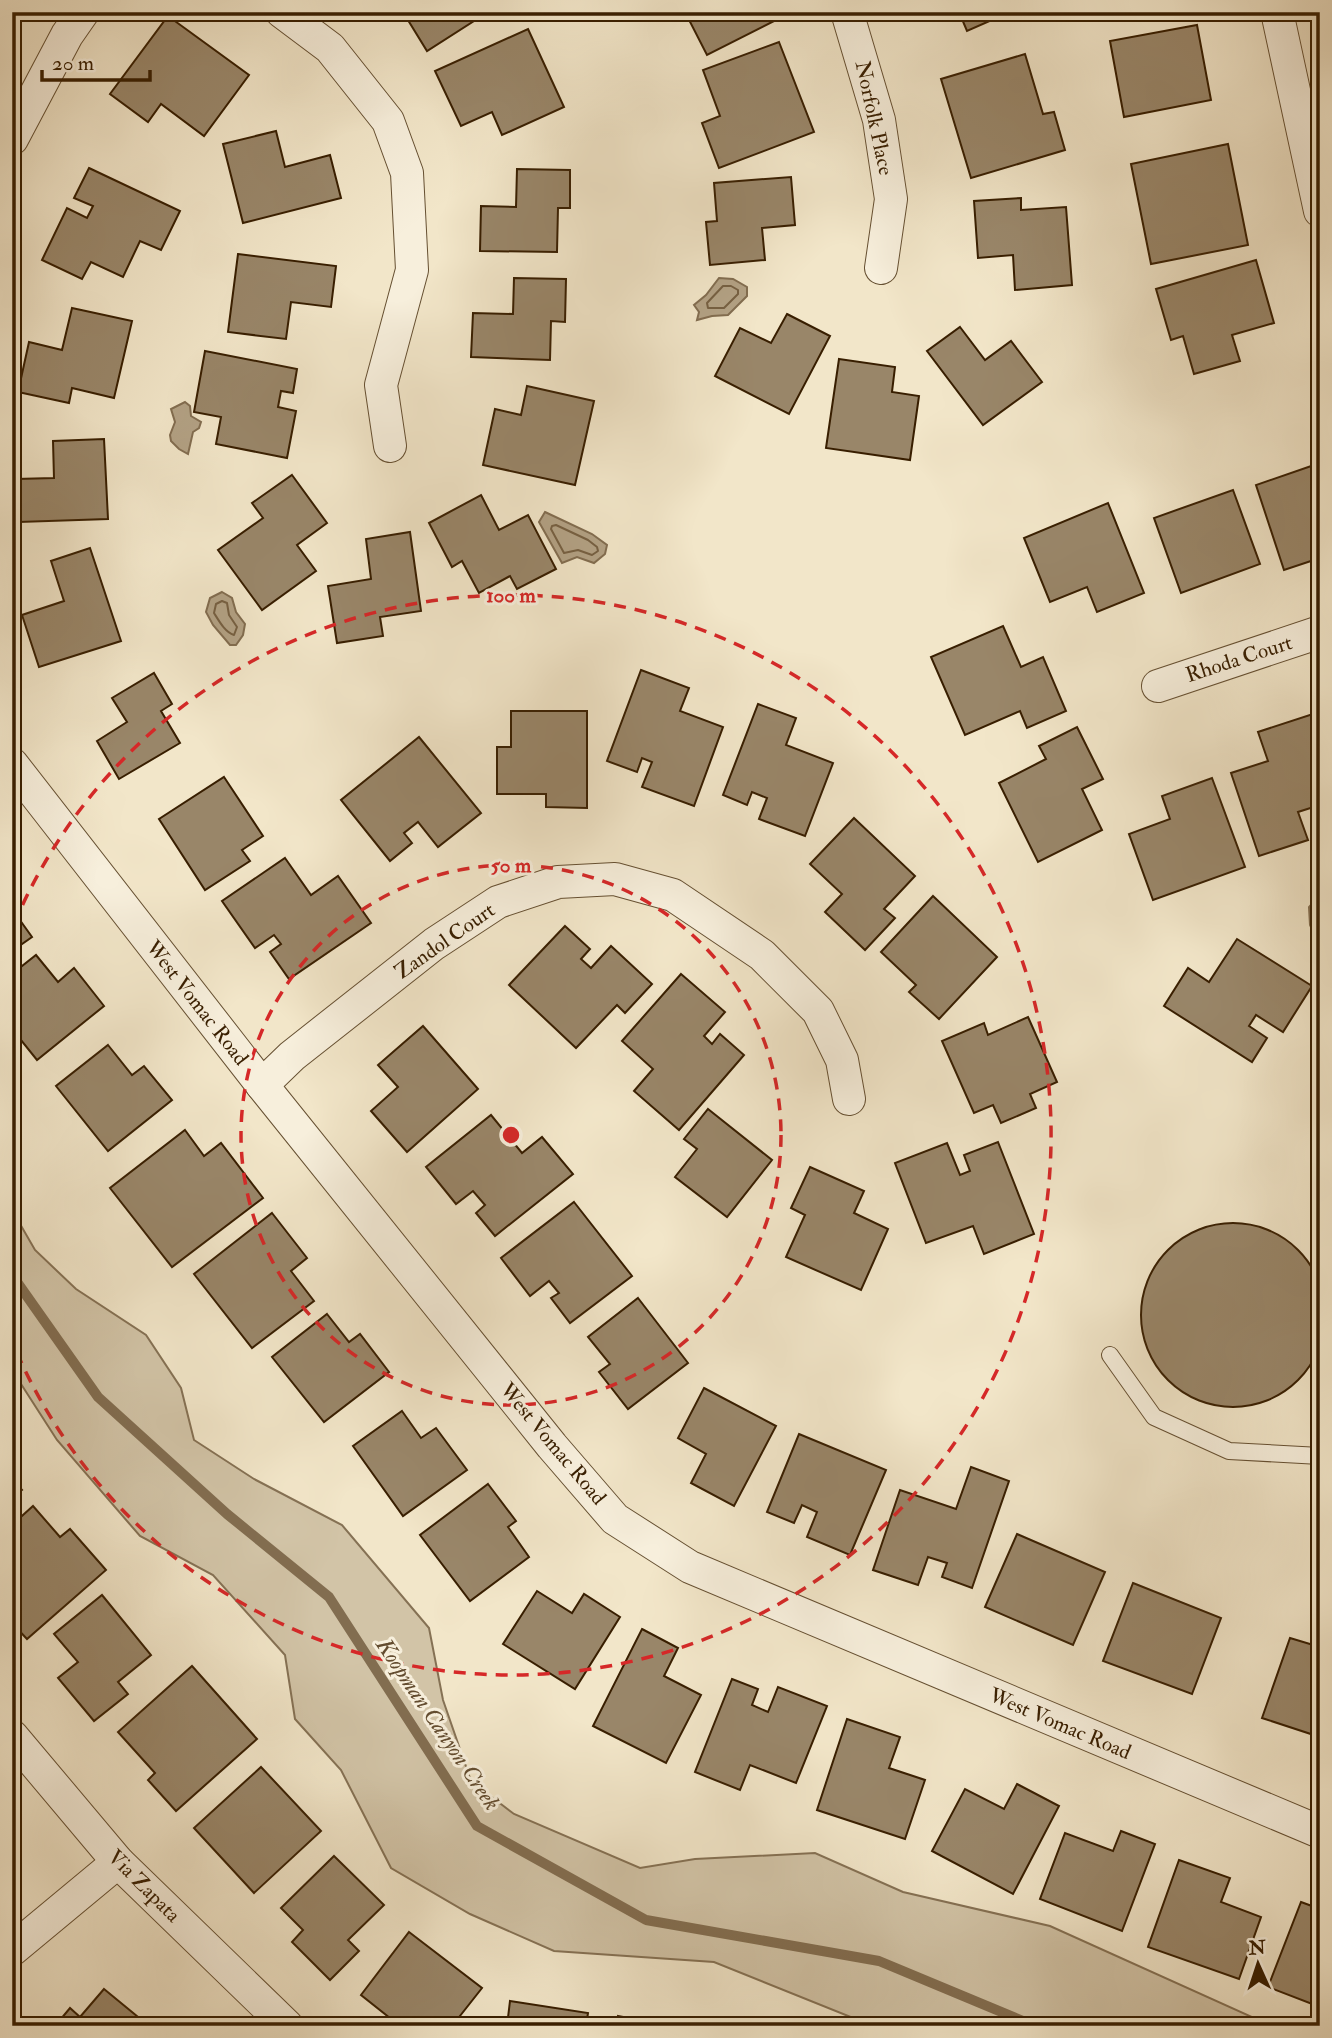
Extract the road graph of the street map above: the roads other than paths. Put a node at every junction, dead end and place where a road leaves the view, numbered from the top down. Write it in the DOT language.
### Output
graph roads {
  1 [pos="83,12"];
  2 [pos="282,12"];
  3 [pos="847,12"];
  4 [pos="1277,12"];
  5 [pos="12,139"];
  6 [pos="1320,211"];
  7 [pos="881,268"];
  8 [pos="390,446"];
  9 [pos="1320,632"];
  10 [pos="1158,686"];
  11 [pos="12,764"];
  12 [pos="261,1085"];
  13 [pos="849,1099"];
  14 [pos="1110,1355"];
  15 [pos="1320,1456"];
  16 [pos="12,1736"];
  17 [pos="1320,1832"];
  18 [pos="118,1862"];
  19 [pos="12,1950"];
  20 [pos="287,2026"];
  1 -- 5 [label="street"];
  2 -- 8 [label="street"];
  3 -- 7 [label="street, Norfolk Place"];
  4 -- 6 [label="street"];
  9 -- 10 [label="street, Rhoda Court"];
  11 -- 12 [label="street, West Vomac Road"];
  12 -- 13 [label="street, Zandol Court"];
  12 -- 17 [label="street, West Vomac Road"];
  14 -- 15 [label="lane"];
  16 -- 18 [label="street, Via Zapata"];
  18 -- 19 [label="street"];
  18 -- 20 [label="street, Via Zapata"];
}
